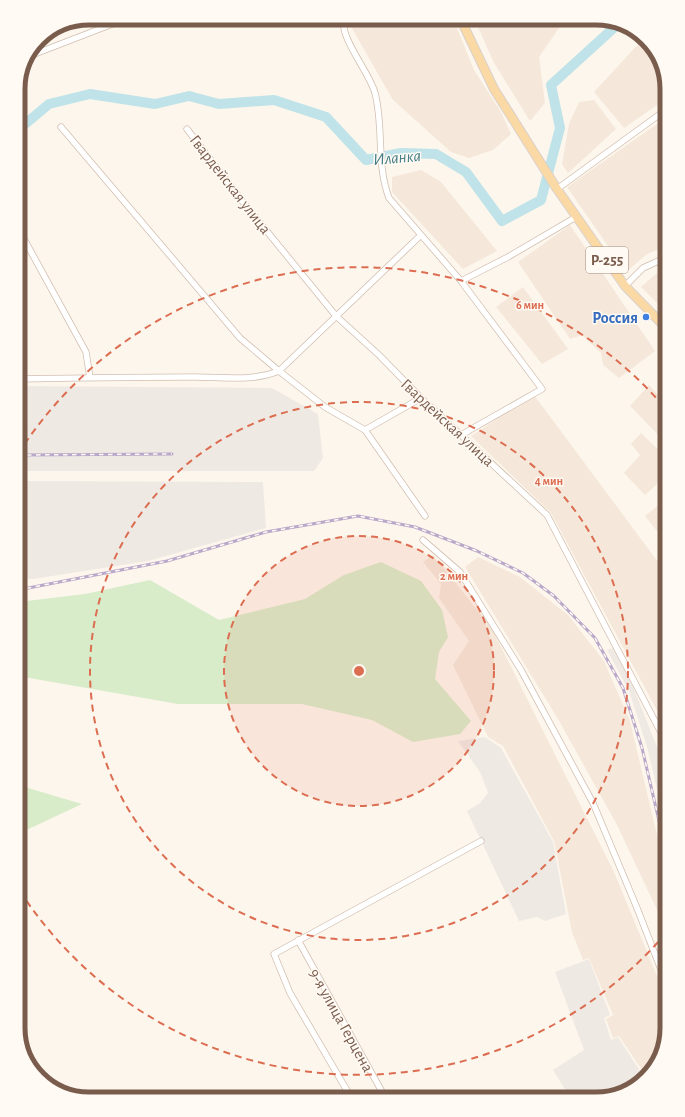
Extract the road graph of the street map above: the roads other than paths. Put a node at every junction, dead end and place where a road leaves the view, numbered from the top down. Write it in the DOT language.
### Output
graph roads {
  1 [pos="110,25"];
  2 [pos="343,25"];
  3 [pos="463,25"];
  4 [pos="36,53"];
  5 [pos="660,114"];
  6 [pos="61,128"];
  7 [pos="187,129"];
  8 [pos="555,187"];
  9 [pos="576,217"];
  10 [pos="421,235"];
  11 [pos="25,241"];
  12 [pos="660,260"];
  13 [pos="461,281"];
  14 [pos="625,286"];
  15 [pos="336,316"];
  16 [pos="660,322"];
  17 [pos="278,371"];
  18 [pos="90,378"];
  19 [pos="25,379"];
  20 [pos="421,398"];
  21 [pos="366,430"];
  22 [pos="461,435"];
  23 [pos="424,516"];
  24 [pos="423,540"];
  25 [pos="660,731"];
  26 [pos="481,841"];
  27 [pos="298,940"];
  28 [pos="660,967"];
  29 [pos="348,1092"];
  30 [pos="382,1092"];
  1 -- 4 [label="street"];
  2 -- 10 [label="street"];
  3 -- 8 [label="main road, Р-255"];
  5 -- 8 [label="street"];
  6 -- 17 [label="street"];
  7 -- 15 [label="street, Гвардейская улица"];
  8 -- 9 [label="main road, Р-255"];
  9 -- 13 [label="street"];
  9 -- 14 [label="main road, Р-255"];
  10 -- 13 [label="street"];
  10 -- 15 [label="street"];
  11 -- 18 [label="street"];
  12 -- 14 [label="street"];
  13 -- 22 [label="street"];
  14 -- 16 [label="main road, Р-255"];
  15 -- 17 [label="street"];
  15 -- 20 [label="street, Гвардейская улица"];
  17 -- 18 [label="street"];
  17 -- 21 [label="street"];
  18 -- 19 [label="street"];
  20 -- 21 [label="street"];
  20 -- 22 [label="street, Гвардейская улица"];
  21 -- 23 [label="street"];
  22 -- 25 [label="street, Гвардейская улица"];
  24 -- 28 [label="street"];
  26 -- 27 [label="street"];
  27 -- 29 [label="street"];
  27 -- 30 [label="street, 9-я улица Герцена"];
}
